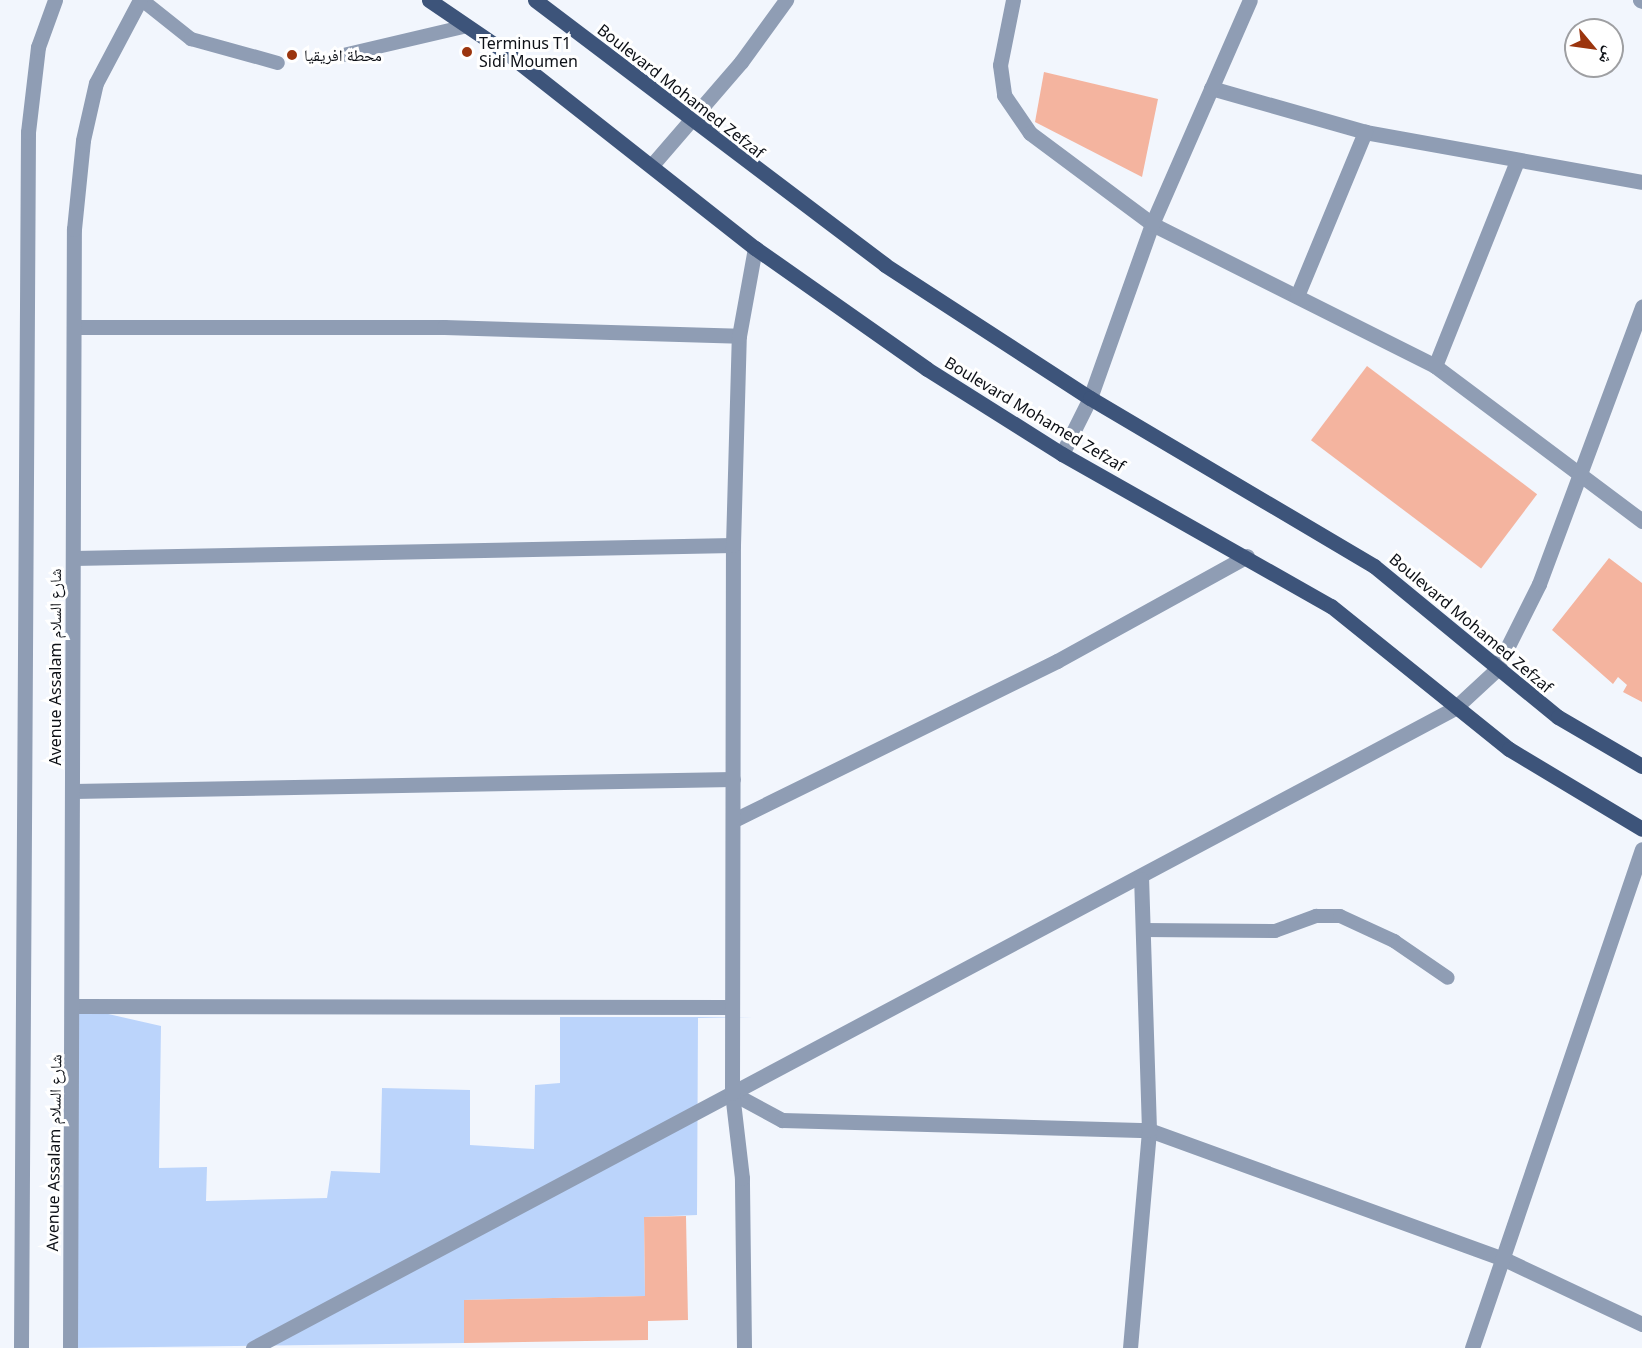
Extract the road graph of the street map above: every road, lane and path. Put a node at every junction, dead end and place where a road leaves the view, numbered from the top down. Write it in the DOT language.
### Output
graph roads {
  1 [pos="55,0"];
  2 [pos="141,0"];
  3 [pos="429,0"];
  4 [pos="535,0"];
  5 [pos="786,0"];
  6 [pos="1013,0"];
  7 [pos="1250,0"];
  8 [pos="467,26"];
  9 [pos="339,56"];
  10 [pos="278,63"];
  11 [pos="1211,88"];
  12 [pos="689,122"];
  13 [pos="1365,132"];
  14 [pos="1517,161"];
  15 [pos="652,165"];
  16 [pos="1642,182"];
  17 [pos="1152,224"];
  18 [pos="755,248"];
  19 [pos="1298,296"];
  20 [pos="1642,307"];
  21 [pos="74,327"];
  22 [pos="739,336"];
  23 [pos="1435,366"];
  24 [pos="1090,398"];
  25 [pos="1062,454"];
  26 [pos="1583,476"];
  27 [pos="1642,521"];
  28 [pos="733,545"];
  29 [pos="1247,556"];
  30 [pos="73,558"];
  31 [pos="1496,670"];
  32 [pos="1455,708"];
  33 [pos="1642,766"];
  34 [pos="733,779"];
  35 [pos="73,791"];
  36 [pos="734,820"];
  37 [pos="1642,829"];
  38 [pos="1642,849"];
  39 [pos="1141,879"];
  40 [pos="1143,930"];
  41 [pos="1448,978"];
  42 [pos="73,1006"];
  43 [pos="732,1007"];
  44 [pos="732,1093"];
  45 [pos="1149,1130"];
  46 [pos="1504,1259"];
  47 [pos="1642,1324"];
  48 [pos="21,1348"];
  49 [pos="70,1348"];
  50 [pos="253,1348"];
  51 [pos="744,1348"];
  52 [pos="1130,1348"];
  53 [pos="1472,1348"];
  1 -- 48 [label="street, Avenue Assalam شارع السلام"];
  2 -- 10 [label="lane"];
  2 -- 21 [label="street, Avenue Assalam شارع السلام"];
  3 -- 8 [label="main road, Boulevard Mohamed Zefzaf"];
  4 -- 12 [label="main road, Boulevard Mohamed Zefzaf"];
  5 -- 12 [label="street"];
  6 -- 17 [label="street"];
  7 -- 11 [label="street"];
  8 -- 9 [label="lane"];
  8 -- 15 [label="main road, Boulevard Mohamed Zefzaf"];
  11 -- 13 [label="street"];
  11 -- 17 [label="street"];
  12 -- 15 [label="street"];
  12 -- 24 [label="main road, Boulevard Mohamed Zefzaf"];
  13 -- 14 [label="street"];
  13 -- 19 [label="street"];
  14 -- 16 [label="street"];
  14 -- 23 [label="street"];
  15 -- 18 [label="main road, Boulevard Mohamed Zefzaf"];
  17 -- 19 [label="street"];
  17 -- 24 [label="street"];
  18 -- 22 [label="street"];
  18 -- 25 [label="main road, Boulevard Mohamed Zefzaf"];
  19 -- 23 [label="street"];
  20 -- 26 [label="street"];
  21 -- 22 [label="street"];
  21 -- 30 [label="street, Avenue Assalam شارع السلام"];
  22 -- 28 [label="street"];
  23 -- 26 [label="street"];
  24 -- 25 [label="street"];
  24 -- 31 [label="main road, Boulevard Mohamed Zefzaf"];
  25 -- 29 [label="main road, Boulevard Mohamed Zefzaf"];
  26 -- 27 [label="street"];
  26 -- 31 [label="street"];
  28 -- 30 [label="street"];
  28 -- 34 [label="street"];
  29 -- 32 [label="main road, Boulevard Mohamed Zefzaf"];
  29 -- 36 [label="street"];
  30 -- 35 [label="street, Avenue Assalam شارع السلام"];
  31 -- 32 [label="street"];
  31 -- 33 [label="main road, Boulevard Mohamed Zefzaf"];
  32 -- 37 [label="main road, Boulevard Mohamed Zefzaf"];
  32 -- 39 [label="street"];
  34 -- 35 [label="street"];
  34 -- 36 [label="street"];
  35 -- 42 [label="street, Avenue Assalam شارع السلام"];
  36 -- 43 [label="street"];
  38 -- 46 [label="street"];
  39 -- 40 [label="street"];
  39 -- 44 [label="street"];
  40 -- 41 [label="lane"];
  40 -- 45 [label="street"];
  42 -- 43 [label="street"];
  42 -- 49 [label="street, Avenue Assalam شارع السلام"];
  43 -- 44 [label="street"];
  44 -- 45 [label="street"];
  44 -- 50 [label="street"];
  44 -- 51 [label="street"];
  45 -- 46 [label="street"];
  45 -- 52 [label="street"];
  46 -- 47 [label="street"];
  46 -- 53 [label="street"];
}
